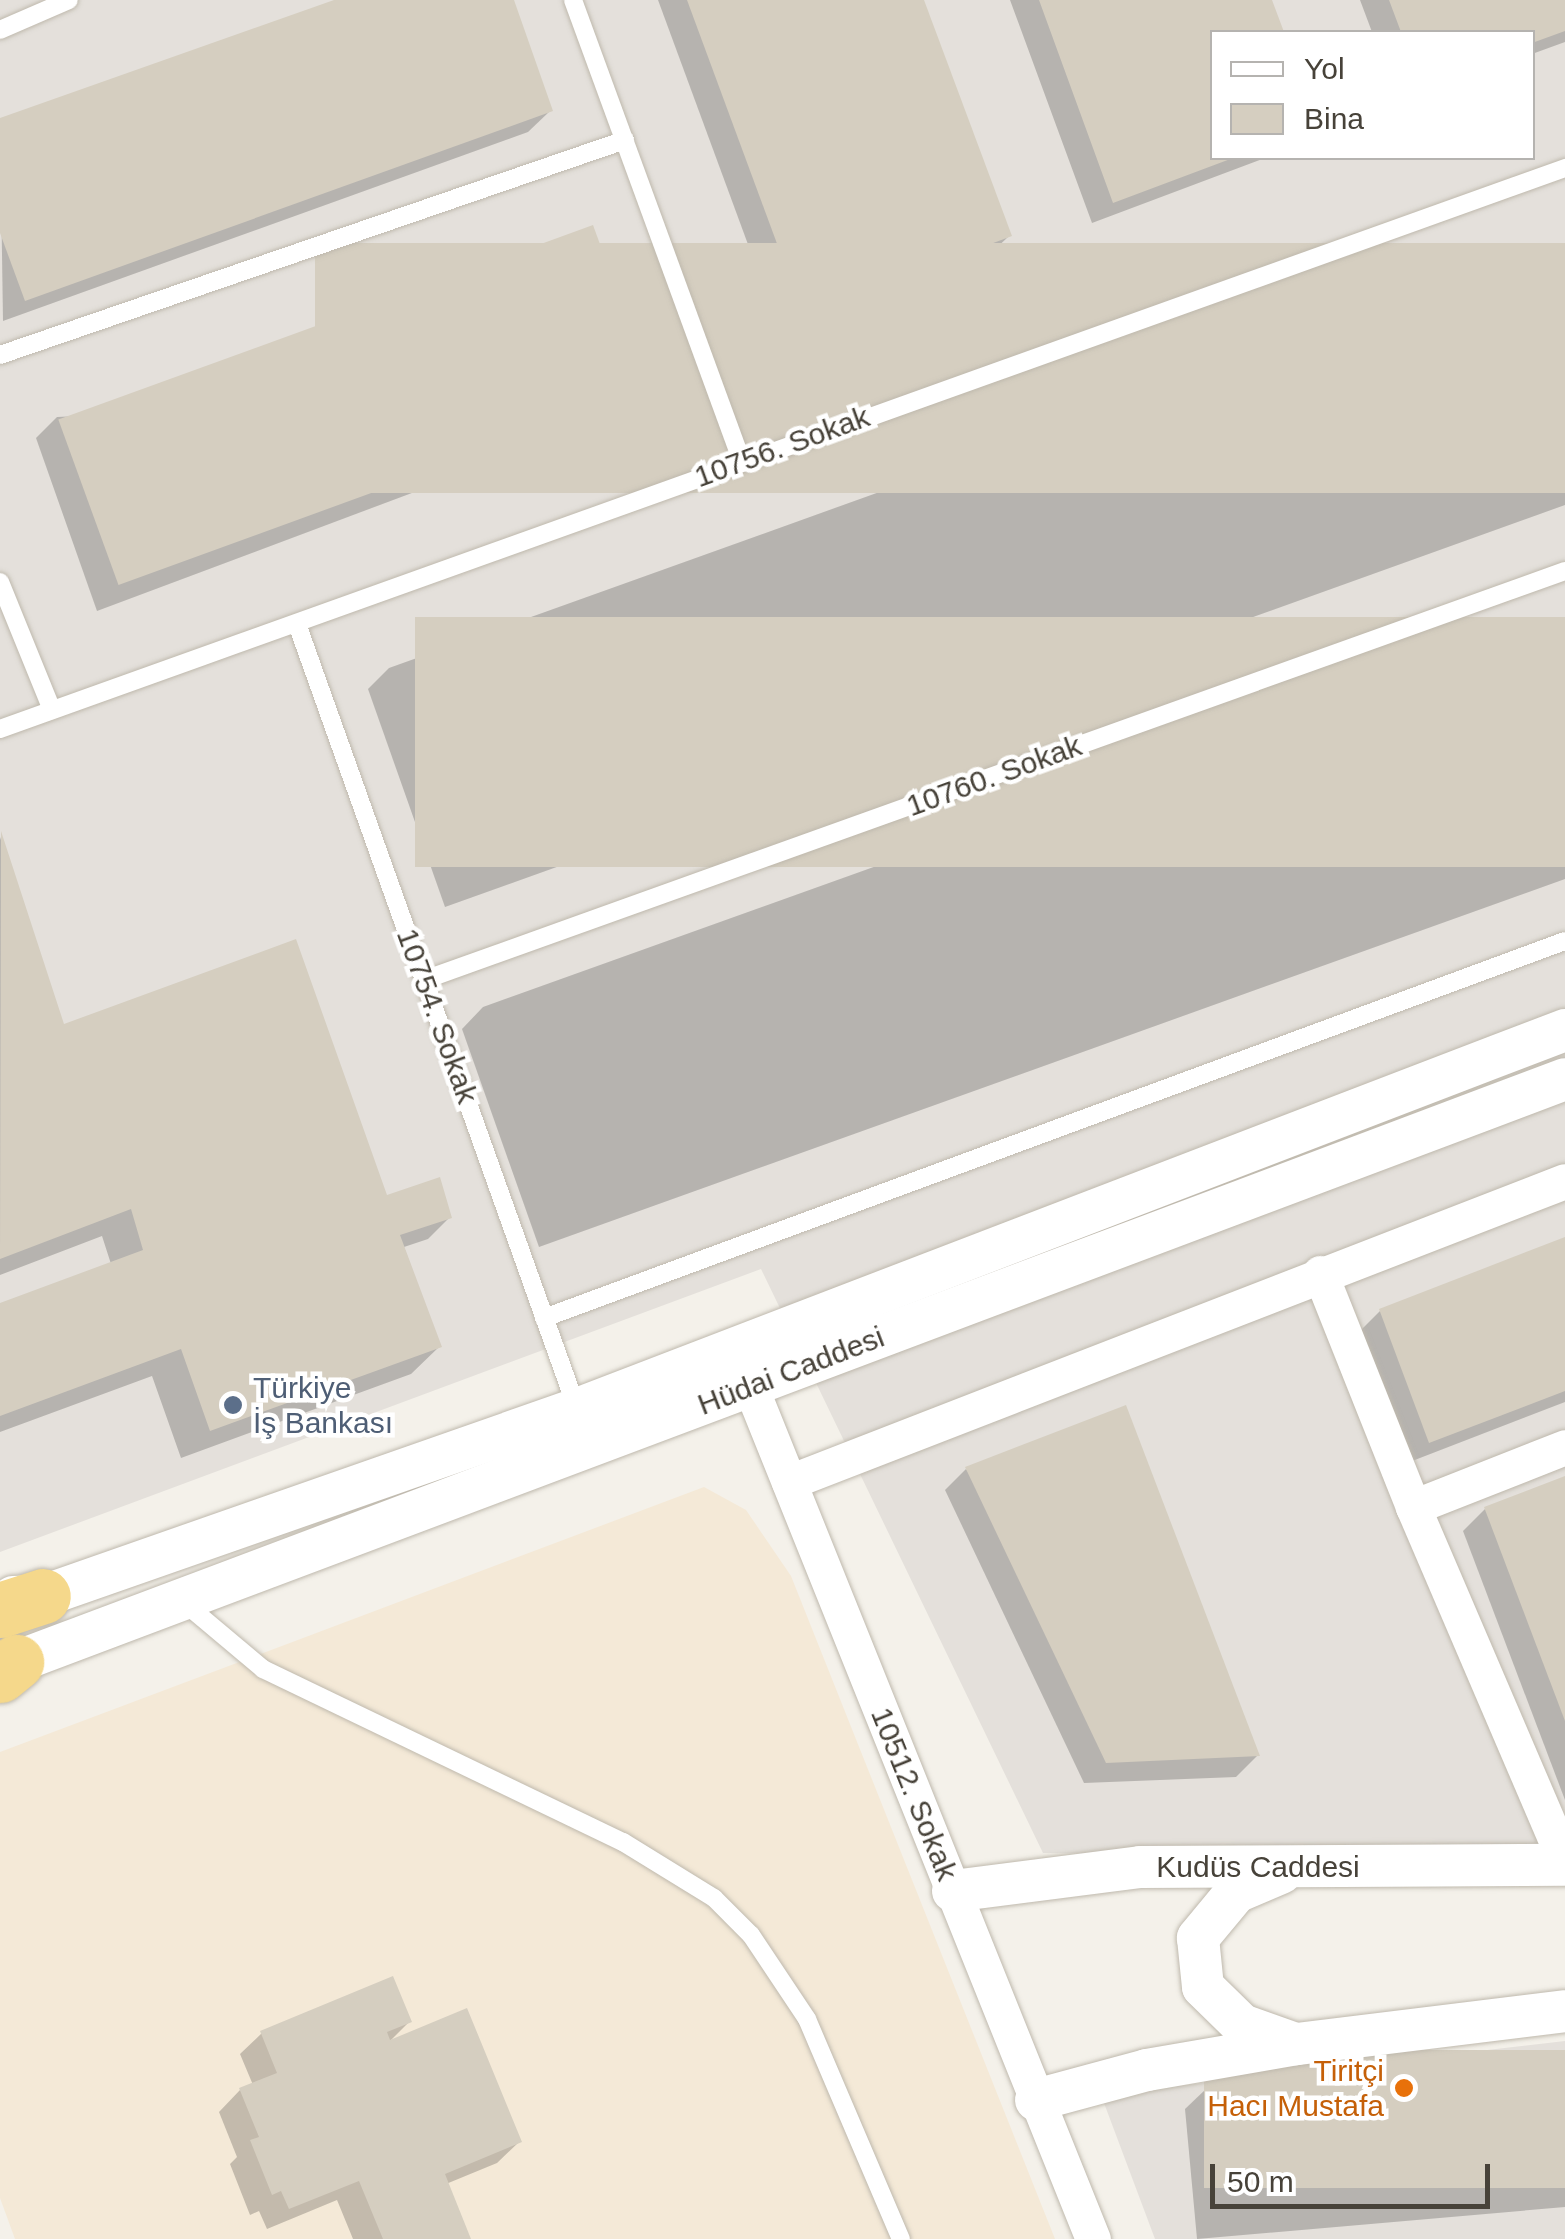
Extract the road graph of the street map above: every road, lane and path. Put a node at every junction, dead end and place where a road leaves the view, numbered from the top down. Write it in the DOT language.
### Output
graph roads {
  1 [pos="69,0"];
  2 [pos="574,0"];
  3 [pos="0,30"];
  4 [pos="625,140"];
  5 [pos="1565,168"];
  6 [pos="0,355"];
  7 [pos="742,462"];
  8 [pos="1565,571"];
  9 [pos="0,582"];
  10 [pos="297,624"];
  11 [pos="52,710"];
  12 [pos="0,730"];
  13 [pos="1565,942"];
  14 [pos="424,980"];
  15 [pos="1565,1030"];
  16 [pos="1565,1079"];
  17 [pos="1565,1181"];
  18 [pos="1320,1272"];
  19 [pos="544,1318"];
  20 [pos="743,1368"];
  21 [pos="577,1409"];
  22 [pos="1565,1447"];
  23 [pos="789,1482"];
  24 [pos="1413,1507"];
  25 [pos="179,1598"];
  26 [pos="14,1601"];
  27 [pos="5,1669"];
  28 [pos="1565,1863"];
  29 [pos="1290,1868"];
  30 [pos="953,1891"];
  31 [pos="1565,2011"];
  32 [pos="1296,2044"];
  33 [pos="1036,2100"];
  34 [pos="900,2239"];
  35 [pos="1093,2239"];
  1 -- 3 [label="lane"];
  2 -- 4 [label="lane"];
  4 -- 6 [label="lane"];
  4 -- 7 [label="lane"];
  5 -- 7 [label="lane, 10756. Sokak"];
  7 -- 10 [label="lane, 10756. Sokak"];
  8 -- 14 [label="lane, 10760. Sokak"];
  9 -- 11 [label="lane"];
  10 -- 11 [label="lane, 10756. Sokak"];
  10 -- 14 [label="lane, 10754. Sokak"];
  11 -- 12 [label="lane, 10756. Sokak"];
  13 -- 19 [label="lane"];
  14 -- 19 [label="lane, 10754. Sokak"];
  15 -- 20 [label="street, Hüdai Caddesi"];
  16 -- 20 [label="street, Hüdai Caddesi"];
  17 -- 18 [label="street"];
  18 -- 23 [label="street"];
  18 -- 24 [label="street"];
  19 -- 21 [label="lane, 10754. Sokak"];
  20 -- 21 [label="street, Hüdai Caddesi"];
  20 -- 23 [label="street, 10512. Sokak"];
  20 -- 25 [label="street, Hüdai Caddesi"];
  21 -- 26 [label="street, Hüdai Caddesi"];
  22 -- 24 [label="street"];
  23 -- 30 [label="street, 10512. Sokak"];
  24 -- 28 [label="street"];
  25 -- 27 [label="street, Hüdai Caddesi"];
  25 -- 34 [label="lane"];
  28 -- 29 [label="street, Kudüs Caddesi"];
  29 -- 30 [label="street, Kudüs Caddesi"];
  29 -- 32 [label="street"];
  30 -- 33 [label="street, 10512. Sokak"];
  31 -- 32 [label="street"];
  32 -- 33 [label="street"];
  33 -- 35 [label="street, 10512. Sokak"];
}
